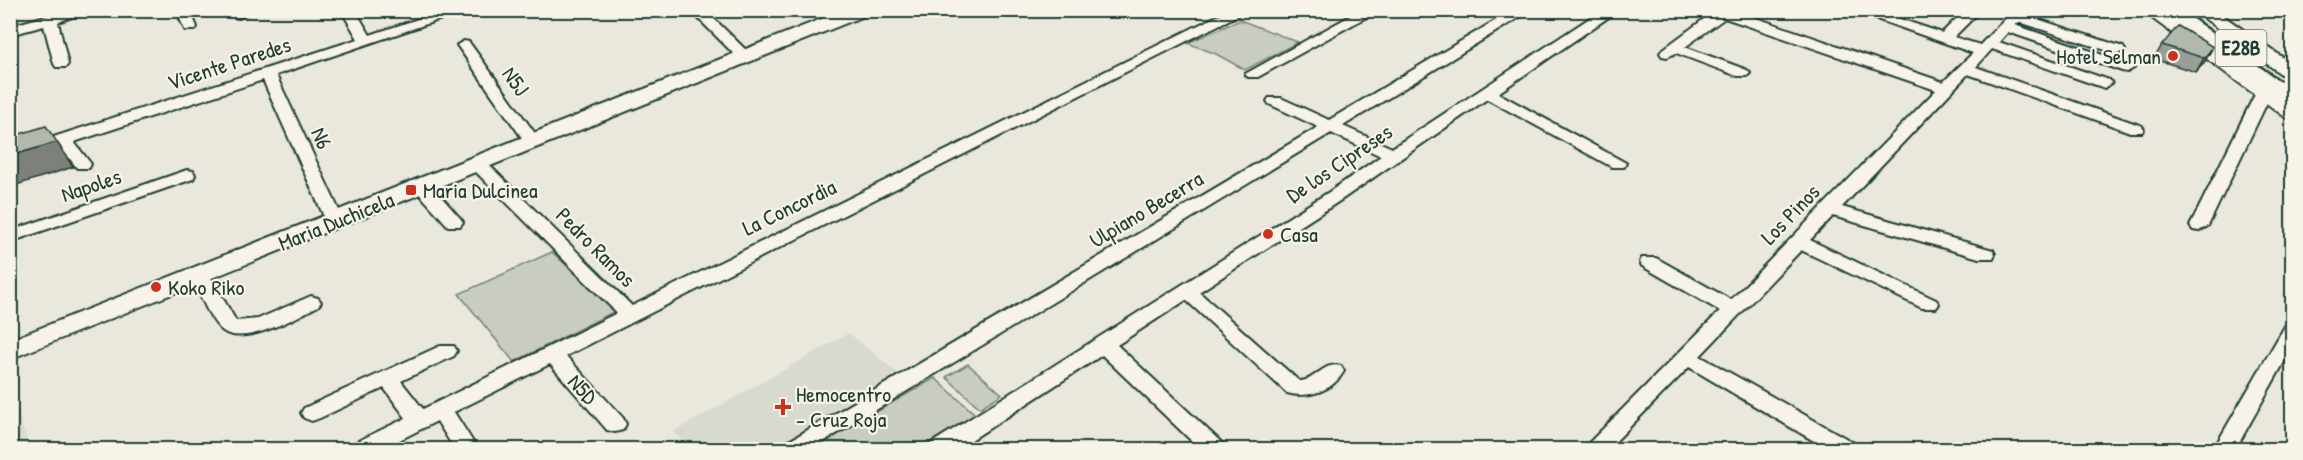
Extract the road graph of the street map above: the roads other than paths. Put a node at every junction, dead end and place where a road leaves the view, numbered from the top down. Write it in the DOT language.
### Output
graph roads {
  1 [pos="84,10"];
  2 [pos="183,10"];
  3 [pos="348,10"];
  4 [pos="461,10"];
  5 [pos="697,10"];
  6 [pos="1241,10"];
  7 [pos="1372,10"];
  8 [pos="1524,10"];
  9 [pos="1612,10"];
  10 [pos="1858,10"];
  11 [pos="1904,10"];
  12 [pos="2150,10"];
  13 [pos="2166,10"];
  14 [pos="2190,10"];
  15 [pos="2202,10"];
  16 [pos="1722,11"];
  17 [pos="846,13"];
  18 [pos="1969,14"];
  19 [pos="2015,18"];
  20 [pos="50,20"];
  21 [pos="1892,21"];
  22 [pos="190,27"];
  23 [pos="10,31"];
  24 [pos="1944,39"];
  25 [pos="366,41"];
  26 [pos="464,45"];
  27 [pos="1985,47"];
  28 [pos="2118,50"];
  29 [pos="745,57"];
  30 [pos="2251,62"];
  31 [pos="61,64"];
  32 [pos="1965,68"];
  33 [pos="2127,68"];
  34 [pos="1745,69"];
  35 [pos="2292,73"];
  36 [pos="268,74"];
  37 [pos="1253,74"];
  38 [pos="2104,83"];
  39 [pos="2292,83"];
  40 [pos="244,88"];
  41 [pos="1945,88"];
  42 [pos="2264,92"];
  43 [pos="1487,93"];
  44 [pos="2292,100"];
  45 [pos="1275,101"];
  46 [pos="2292,113"];
  47 [pos="1331,126"];
  48 [pos="2136,129"];
  49 [pos="533,142"];
  50 [pos="68,145"];
  51 [pos="1393,155"];
  52 [pos="10,157"];
  53 [pos="1618,163"];
  54 [pos="10,164"];
  55 [pos="83,164"];
  56 [pos="478,164"];
  57 [pos="187,175"];
  58 [pos="422,186"];
  59 [pos="1828,209"];
  60 [pos="335,221"];
  61 [pos="454,222"];
  62 [pos="2199,226"];
  63 [pos="10,237"];
  64 [pos="1797,241"];
  65 [pos="1986,254"];
  66 [pos="1648,262"];
  67 [pos="200,275"];
  68 [pos="1187,291"];
  69 [pos="311,302"];
  70 [pos="1929,304"];
  71 [pos="1732,309"];
  72 [pos="629,314"];
  73 [pos="2292,331"];
  74 [pos="1103,344"];
  75 [pos="10,350"];
  76 [pos="447,351"];
  77 [pos="552,353"];
  78 [pos="1687,357"];
  79 [pos="1334,371"];
  80 [pos="388,378"];
  81 [pos="441,409"];
  82 [pos="312,413"];
  83 [pos="419,420"];
  84 [pos="615,424"];
  85 [pos="1214,449"];
  86 [pos="360,450"];
  87 [pos="467,450"];
  88 [pos="792,450"];
  89 [pos="938,450"];
  90 [pos="1593,450"];
  91 [pos="1848,450"];
  92 [pos="2224,450"];
  1 -- 20 [label="street"];
  2 -- 22 [label="street"];
  3 -- 25 [label="street"];
  4 -- 25 [label="street, Vicente Paredes"];
  5 -- 29 [label="street"];
  6 -- 72 [label="street, La Concordia"];
  7 -- 37 [label="street"];
  8 -- 47 [label="street, Ulpiano Becerra"];
  9 -- 43 [label="street, De los Cipreses"];
  10 -- 21 [label="street"];
  11 -- 21 [label="street"];
  12 -- 42 [label="main road"];
  13 -- 30 [label="highway, E28B"];
  14 -- 30 [label="highway, E28B"];
  15 -- 35 [label="main road"];
  16 -- 34 [label="street"];
  16 -- 41 [label="street"];
  17 -- 29 [label="main road, Maria Duchicela"];
  18 -- 24 [label="street"];
  19 -- 27 [label="street, Los Pinos"];
  19 -- 28 [label="street"];
  19 -- 33 [label="street"];
  20 -- 23 [label="street"];
  20 -- 31 [label="street"];
  21 -- 24 [label="street"];
  24 -- 27 [label="street"];
  25 -- 36 [label="street, Vicente Paredes"];
  26 -- 49 [label="street, N5J"];
  27 -- 32 [label="street, Los Pinos"];
  27 -- 38 [label="street"];
  29 -- 49 [label="main road, Maria Duchicela"];
  30 -- 39 [label="highway"];
  30 -- 44 [label="highway, E28B"];
  32 -- 41 [label="street, Los Pinos"];
  32 -- 48 [label="street"];
  36 -- 52 [label="street, Vicente Paredes"];
  36 -- 60 [label="street, N6"];
  40 -- 50 [label="street"];
  41 -- 59 [label="street, Los Pinos"];
  42 -- 46 [label="main road"];
  42 -- 62 [label="street"];
  43 -- 51 [label="street, De los Cipreses"];
  43 -- 53 [label="street"];
  45 -- 47 [label="street"];
  47 -- 51 [label="street"];
  47 -- 88 [label="street, Ulpiano Becerra"];
  49 -- 56 [label="main road, Maria Duchicela"];
  50 -- 54 [label="street"];
  50 -- 55 [label="street"];
  51 -- 68 [label="street, De los Cipreses"];
  56 -- 58 [label="main road, Maria Duchicela"];
  56 -- 72 [label="street, Pedro Ramos"];
  57 -- 63 [label="street, Napoles"];
  58 -- 60 [label="main road, Maria Duchicela"];
  58 -- 61 [label="street"];
  59 -- 64 [label="street, Los Pinos"];
  59 -- 65 [label="street"];
  60 -- 67 [label="main road, Maria Duchicela"];
  64 -- 70 [label="street"];
  64 -- 71 [label="street, Los Pinos"];
  66 -- 71 [label="street"];
  67 -- 69 [label="street"];
  67 -- 75 [label="main road, Maria Duchicela"];
  68 -- 74 [label="street, De los Cipreses"];
  68 -- 79 [label="street"];
  71 -- 78 [label="street, Los Pinos"];
  72 -- 77 [label="street, La Concordia"];
  73 -- 92 [label="street"];
  74 -- 85 [label="street"];
  74 -- 89 [label="street, De los Cipreses"];
  76 -- 80 [label="street"];
  77 -- 81 [label="street, La Concordia"];
  77 -- 84 [label="street, N5D"];
  78 -- 90 [label="street, Los Pinos"];
  78 -- 91 [label="street"];
  80 -- 82 [label="street"];
  80 -- 83 [label="street"];
  81 -- 83 [label="street, La Concordia"];
  81 -- 87 [label="street"];
  83 -- 86 [label="street, La Concordia"];
}
